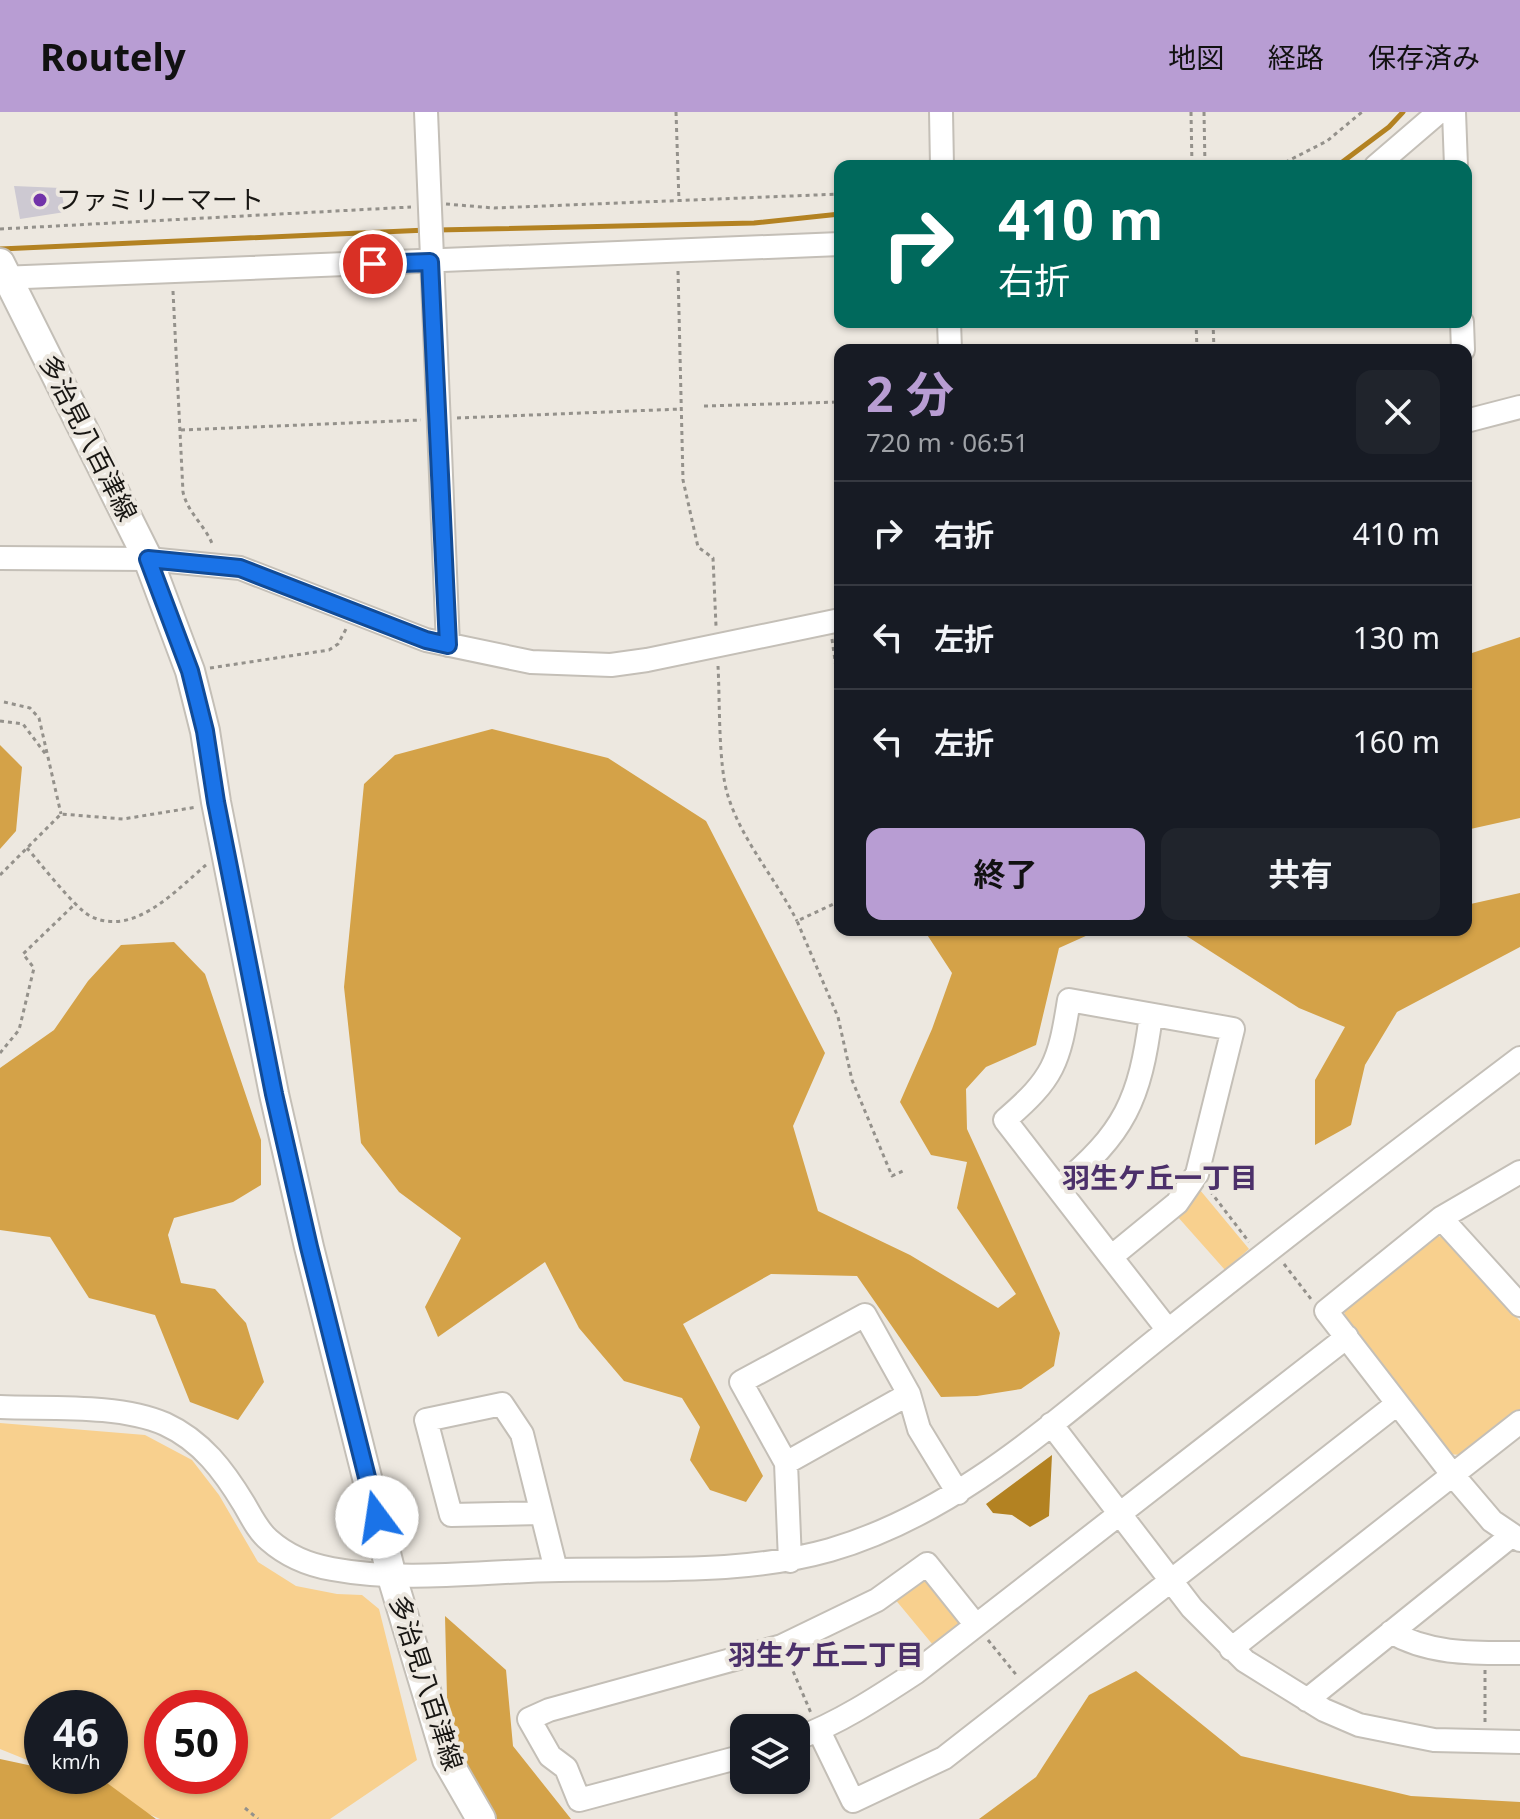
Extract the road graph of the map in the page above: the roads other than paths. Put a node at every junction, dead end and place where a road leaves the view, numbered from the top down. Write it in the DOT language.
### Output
graph roads {
  1 [pos="426,112"];
  2 [pos="941,112"];
  3 [pos="1439,112"];
  4 [pos="1454,112"];
  5 [pos="942,160"];
  6 [pos="1383,160"];
  7 [pos="1456,160"];
  8 [pos="429,240"];
  9 [pos="834,244"];
  10 [pos="2,273"];
  11 [pos="1520,407"];
  12 [pos="1472,416"];
  13 [pos="0,558"];
  14 [pos="148,559"];
  15 [pos="834,622"];
  16 [pos="448,645"];
  17 [pos="1151,1015"];
  18 [pos="1520,1058"];
  19 [pos="1520,1172"];
  20 [pos="1058,1188"];
  21 [pos="1441,1218"];
  22 [pos="1111,1257"];
  23 [pos="1520,1305"];
  24 [pos="1168,1330"];
  25 [pos="1347,1337"];
  26 [pos="909,1394"];
  27 [pos="1397,1404"];
  28 [pos="0,1407"];
  29 [pos="1520,1422"];
  30 [pos="1051,1424"];
  31 [pos="786,1463"];
  32 [pos="1452,1474"];
  33 [pos="958,1493"];
  34 [pos="541,1513"];
  35 [pos="1118,1515"];
  36 [pos="1516,1538"];
  37 [pos="790,1561"];
  38 [pos="556,1570"];
  39 [pos="392,1577"];
  40 [pos="1172,1582"];
  41 [pos="975,1624"];
  42 [pos="1391,1632"];
  43 [pos="1231,1649"];
  44 [pos="1520,1653"];
  45 [pos="1307,1700"];
  46 [pos="819,1731"];
  47 [pos="810,1734"];
  48 [pos="1520,1742"];
  49 [pos="730,1760"];
  50 [pos="481,1819"];
  1 -- 8 [label="street"];
  2 -- 5 [label="street"];
  3 -- 6 [label="street"];
  4 -- 7 [label="street"];
  8 -- 9 [label="street"];
  8 -- 10 [label="street"];
  8 -- 16 [label="street"];
  10 -- 14 [label="main road, 多治見八百津線"];
  11 -- 12 [label="street"];
  13 -- 14 [label="street"];
  14 -- 16 [label="street"];
  14 -- 39 [label="main road, 多治見八百津線"];
  15 -- 16 [label="street"];
  17 -- 20 [label="street"];
  17 -- 20 [label="street"];
  17 -- 22 [label="street"];
  18 -- 24 [label="street"];
  19 -- 21 [label="street"];
  20 -- 22 [label="street"];
  21 -- 23 [label="street"];
  21 -- 25 [label="street"];
  22 -- 24 [label="street"];
  24 -- 30 [label="street"];
  25 -- 27 [label="street"];
  25 -- 35 [label="street"];
  26 -- 31 [label="street"];
  26 -- 31 [label="street"];
  26 -- 33 [label="street"];
  27 -- 32 [label="street"];
  27 -- 40 [label="street"];
  28 -- 39 [label="street"];
  29 -- 32 [label="street"];
  30 -- 33 [label="street"];
  30 -- 35 [label="street"];
  31 -- 37 [label="street"];
  32 -- 36 [label="street"];
  32 -- 43 [label="street"];
  33 -- 37 [label="street"];
  34 -- 34 [label="street"];
  34 -- 38 [label="street"];
  35 -- 40 [label="street"];
  35 -- 41 [label="street"];
  36 -- 42 [label="street"];
  37 -- 38 [label="street"];
  38 -- 39 [label="street"];
  39 -- 50 [label="main road, 多治見八百津線"];
  40 -- 43 [label="street"];
  40 -- 46 [label="street"];
  41 -- 46 [label="street"];
  41 -- 49 [label="street"];
  42 -- 44 [label="street"];
  42 -- 45 [label="street"];
  43 -- 45 [label="street"];
  45 -- 48 [label="street"];
  46 -- 47 [label="street"];
}
